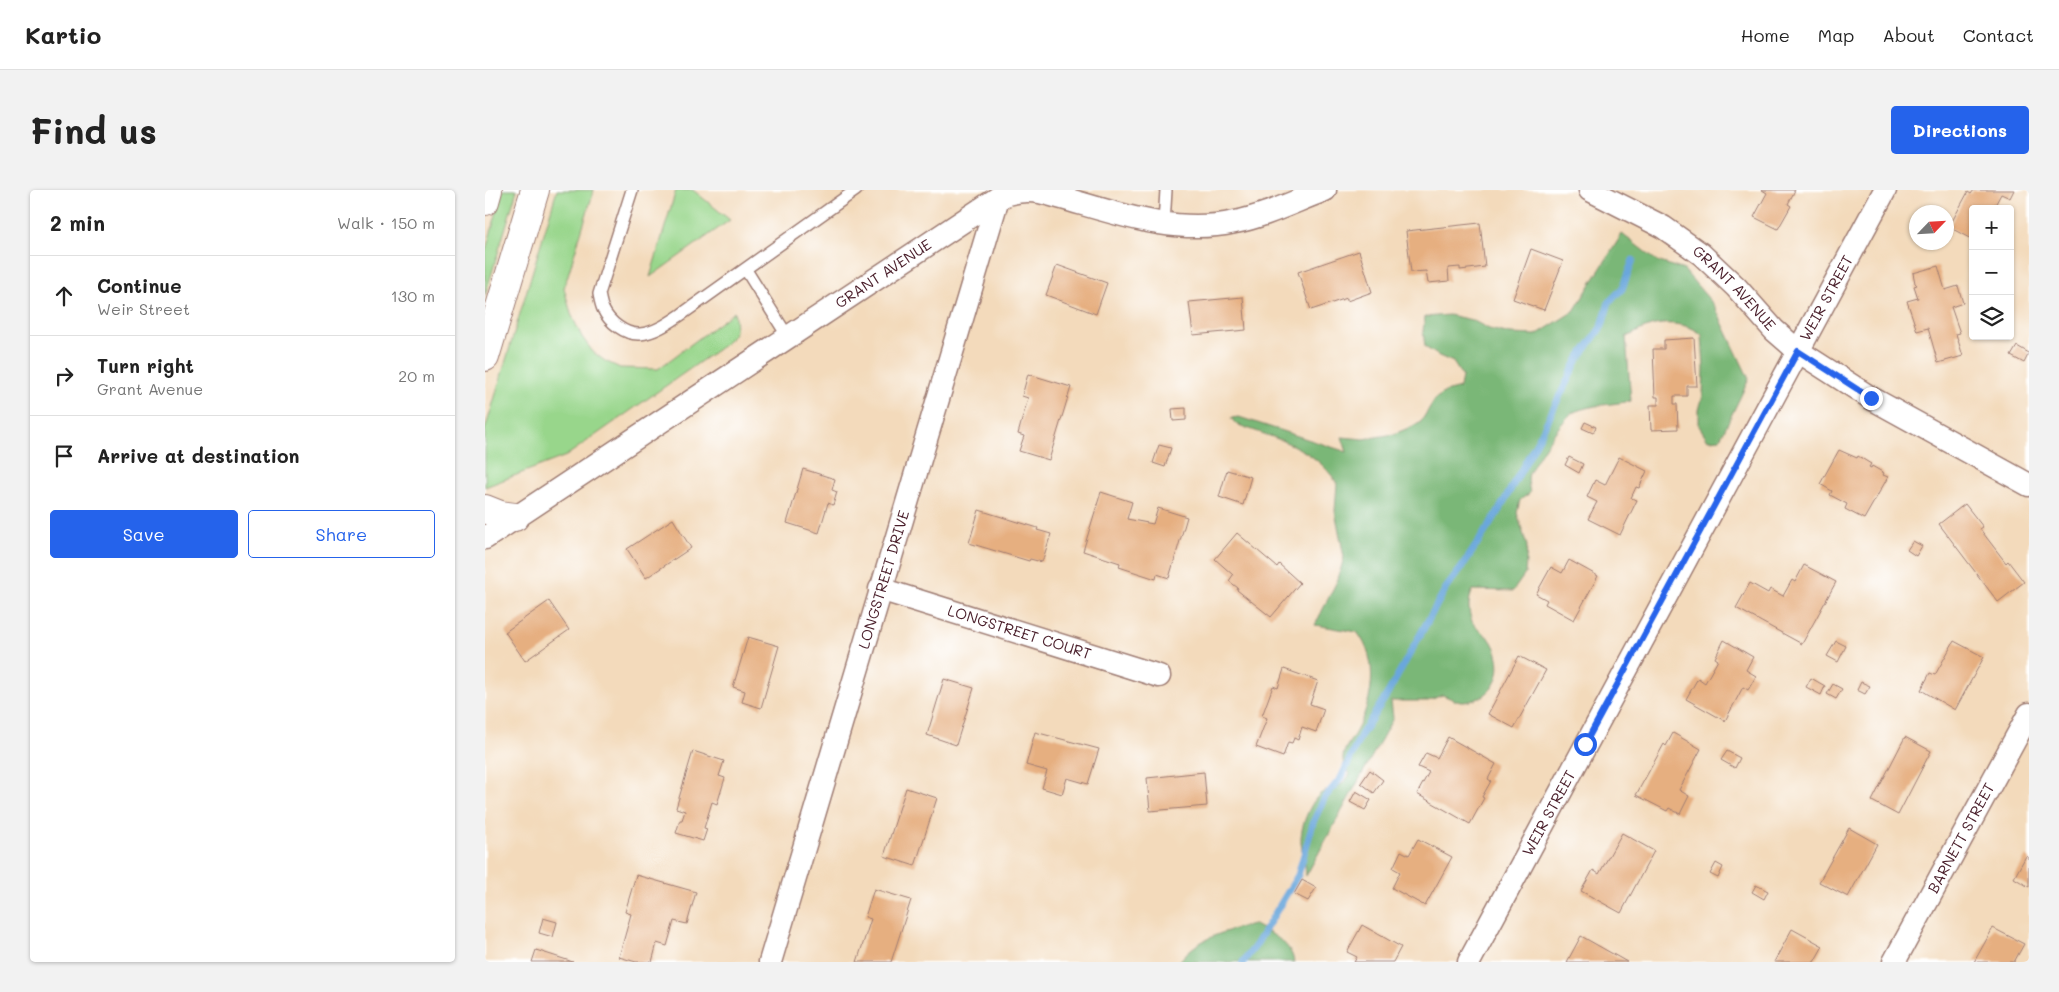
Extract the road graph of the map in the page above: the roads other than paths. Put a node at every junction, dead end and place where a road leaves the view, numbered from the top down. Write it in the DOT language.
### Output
graph roads {
  1 [pos="488,190"];
  2 [pos="535,190"];
  3 [pos="632,190"];
  4 [pos="856,190"];
  5 [pos="1167,190"];
  6 [pos="1325,190"];
  7 [pos="1590,190"];
  8 [pos="1885,190"];
  9 [pos="998,198"];
  10 [pos="485,201"];
  11 [pos="1164,224"];
  12 [pos="746,270"];
  13 [pos="788,337"];
  14 [pos="1798,351"];
  15 [pos="485,357"];
  16 [pos="2029,485"];
  17 [pos="485,509"];
  18 [pos="515,517"];
  19 [pos="485,538"];
  20 [pos="880,590"];
  21 [pos="1159,676"];
  22 [pos="2029,714"];
  23 [pos="770,962"];
  24 [pos="1469,962"];
  25 [pos="1894,962"];
  1 -- 10 [label="main road"];
  2 -- 15 [label="main road"];
  3 -- 12 [label="lane"];
  4 -- 12 [label="lane"];
  5 -- 11 [label="lane"];
  6 -- 11 [label="street, GRANT AVENUE"];
  7 -- 14 [label="street, GRANT AVENUE"];
  8 -- 14 [label="street, WEIR STREET"];
  9 -- 11 [label="street, GRANT AVENUE"];
  9 -- 13 [label="street, GRANT AVENUE"];
  9 -- 20 [label="street, LONGSTREET DRIVE"];
  12 -- 13 [label="lane"];
  13 -- 18 [label="street, GRANT AVENUE"];
  14 -- 16 [label="street, GRANT AVENUE"];
  14 -- 24 [label="street, WEIR STREET"];
  17 -- 18 [label="main road"];
  18 -- 19 [label="street, GRANT AVENUE"];
  20 -- 21 [label="street, LONGSTREET COURT"];
  20 -- 23 [label="street, LONGSTREET DRIVE"];
  22 -- 25 [label="street, BARNETT STREET"];
}
